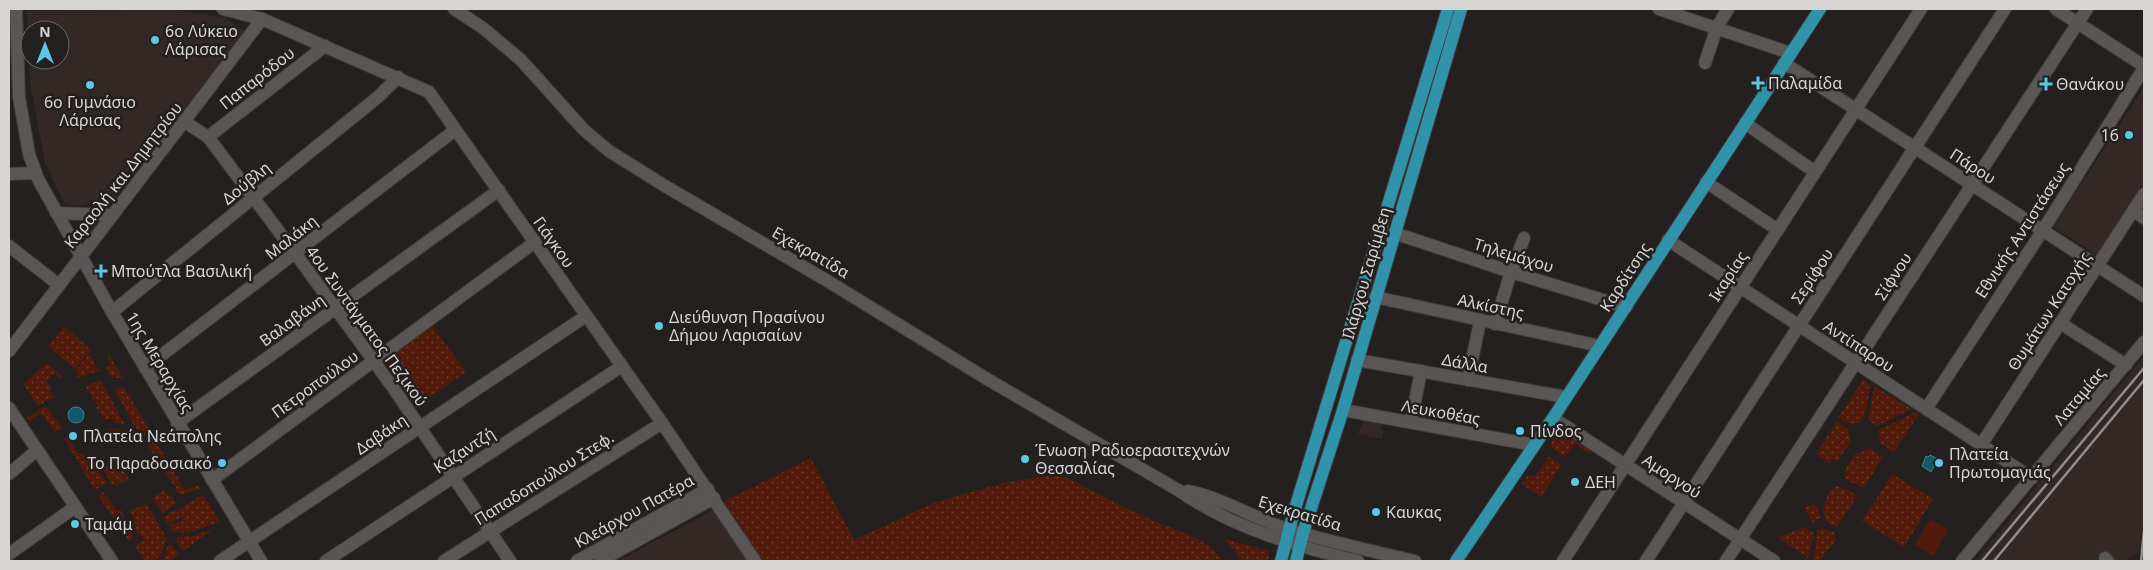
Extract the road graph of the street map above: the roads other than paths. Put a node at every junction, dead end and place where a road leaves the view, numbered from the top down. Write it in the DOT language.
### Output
graph roads {
  1 [pos="16,9"];
  2 [pos="223,9"];
  3 [pos="454,9"];
  4 [pos="1448,9"];
  5 [pos="1461,9"];
  6 [pos="1728,9"];
  7 [pos="1820,9"];
  8 [pos="1921,9"];
  9 [pos="2005,9"];
  10 [pos="2056,9"];
  11 [pos="2087,9"];
  12 [pos="1664,10"];
  13 [pos="262,20"];
  14 [pos="2078,23"];
  15 [pos="1717,27"];
  16 [pos="325,46"];
  17 [pos="1787,58"];
  18 [pos="1705,63"];
  19 [pos="2144,67"];
  20 [pos="398,77"];
  21 [pos="1856,110"];
  22 [pos="185,122"];
  23 [pos="1745,122"];
  24 [pos="455,130"];
  25 [pos="208,137"];
  26 [pos="1914,148"];
  27 [pos="1815,172"];
  28 [pos="36,173"];
  29 [pos="9,174"];
  30 [pos="1706,182"];
  31 [pos="1972,185"];
  32 [pos="498,190"];
  33 [pos="2144,194"];
  34 [pos="254,197"];
  35 [pos="56,213"];
  36 [pos="2139,214"];
  37 [pos="113,215"];
  38 [pos="1778,230"];
  39 [pos="2042,230"];
  40 [pos="1394,233"];
  41 [pos="1524,238"];
  42 [pos="1668,240"];
  43 [pos="535,242"];
  44 [pos="9,246"];
  45 [pos="296,254"];
  46 [pos="80,256"];
  47 [pos="2098,266"];
  48 [pos="1511,272"];
  49 [pos="59,285"];
  50 [pos="1741,287"];
  51 [pos="2144,296"];
  52 [pos="1375,297"];
  53 [pos="1626,307"];
  54 [pos="334,309"];
  55 [pos="112,312"];
  56 [pos="586,316"];
  57 [pos="1480,321"];
  58 [pos="2060,323"];
  59 [pos="1495,324"];
  60 [pos="1798,326"];
  61 [pos="13,335"];
  62 [pos="2144,342"];
  63 [pos="1600,346"];
  64 [pos="9,351"];
  65 [pos="1357,360"];
  66 [pos="373,361"];
  67 [pos="1855,363"];
  68 [pos="2126,365"];
  69 [pos="622,366"];
  70 [pos="145,368"];
  71 [pos="1421,372"];
  72 [pos="1468,380"];
  73 [pos="1566,398"];
  74 [pos="9,408"];
  75 [pos="1926,409"];
  76 [pos="1343,410"];
  77 [pos="1553,418"];
  78 [pos="1410,422"];
  79 [pos="177,423"];
  80 [pos="662,423"];
  81 [pos="420,427"];
  82 [pos="1534,445"];
  83 [pos="1981,445"];
  84 [pos="37,450"];
  85 [pos="1625,465"];
  86 [pos="9,474"];
  87 [pos="453,476"];
  88 [pos="2032,478"];
  89 [pos="212,480"];
  90 [pos="1178,490"];
  91 [pos="711,494"];
  92 [pos="1684,503"];
  93 [pos="75,507"];
  94 [pos="1290,529"];
  95 [pos="489,532"];
  96 [pos="1303,533"];
  97 [pos="1740,539"];
  98 [pos="249,541"];
  99 [pos="1286,542"];
  100 [pos="1299,546"];
  101 [pos="9,554"];
  102 [pos="110,560"];
  103 [pos="220,561"];
  104 [pos="262,561"];
  105 [pos="326,561"];
  106 [pos="444,561"];
  107 [pos="510,561"];
  108 [pos="577,561"];
  109 [pos="600,561"];
  110 [pos="755,561"];
  111 [pos="1281,561"];
  112 [pos="1296,561"];
  113 [pos="1358,561"];
  114 [pos="1415,561"];
  115 [pos="1456,561"];
  116 [pos="1563,561"];
  117 [pos="1646,561"];
  118 [pos="1726,561"];
  119 [pos="1774,561"];
  120 [pos="1962,561"];
  1 -- 28 [label="street, 1ης Μεραρχίας"];
  2 -- 13 [label="street, Γιάγκου"];
  3 -- 90 [label="street, Εχεκρατίδα"];
  4 -- 94 [label="main road, Ιλάρχου Σαρίμβεη"];
  5 -- 40 [label="main road, Ιλάρχου Σαρίμβεη"];
  6 -- 15 [label="street"];
  7 -- 17 [label="main road, Καρδίτσης"];
  8 -- 21 [label="street, Ικαρίας"];
  9 -- 26 [label="street, Σερίφου"];
  10 -- 14 [label="street"];
  11 -- 14 [label="street, Σίφνου"];
  12 -- 15 [label="street, Πάρου"];
  13 -- 16 [label="street, Γιάγκου"];
  13 -- 22 [label="street, Καραολή και Δημητρίου"];
  14 -- 19 [label="street"];
  14 -- 31 [label="street, Σίφνου"];
  15 -- 17 [label="street, Πάρου"];
  15 -- 18 [label="street"];
  16 -- 20 [label="street, Γιάγκου"];
  16 -- 25 [label="street, Παπαρόδου"];
  17 -- 21 [label="street, Πάρου"];
  17 -- 23 [label="main road, Καρδίτσης"];
  19 -- 39 [label="street, Εθνικής Αντιστάσεως"];
  20 -- 24 [label="street, Γιάγκου"];
  20 -- 34 [label="street, Δούβλη"];
  21 -- 26 [label="street, Πάρου"];
  21 -- 27 [label="street, Ικαρίας"];
  22 -- 25 [label="street, 4ου Συντάγματος Πεζικού"];
  22 -- 37 [label="street, Καραολή και Δημητρίου"];
  23 -- 27 [label="street"];
  23 -- 30 [label="main road, Καρδίτσης"];
  24 -- 32 [label="street, Γιάγκου"];
  24 -- 45 [label="street, Μαλάκη"];
  25 -- 34 [label="street, 4ου Συντάγματος Πεζικού"];
  26 -- 31 [label="street, Πάρου"];
  26 -- 60 [label="street, Σερίφου"];
  27 -- 38 [label="street, Ικαρίας"];
  28 -- 29 [label="street"];
  28 -- 35 [label="street, 1ης Μεραρχίας"];
  30 -- 38 [label="street"];
  30 -- 42 [label="main road, Καρδίτσης"];
  31 -- 39 [label="street, Πάρου"];
  31 -- 67 [label="street, Σίφνου"];
  32 -- 43 [label="street, Γιάγκου"];
  32 -- 54 [label="street, Βαλαβάνη"];
  33 -- 36 [label="street, Θυμάτων Κατοχής"];
  34 -- 45 [label="street, 4ου Συντάγματος Πεζικού"];
  34 -- 55 [label="street, Δούβλη"];
  35 -- 37 [label="street"];
  35 -- 46 [label="street, 1ης Μεραρχίας"];
  36 -- 47 [label="street, Θυμάτων Κατοχής"];
  37 -- 46 [label="street, Καραολή και Δημητρίου"];
  38 -- 50 [label="street, Ικαρίας"];
  39 -- 47 [label="street, Πάρου"];
  39 -- 75 [label="street, Εθνικής Αντιστάσεως"];
  40 -- 48 [label="street, Τηλεμάχου"];
  40 -- 52 [label="main road, Ιλάρχου Σαρίμβεη"];
  41 -- 48 [label="street"];
  42 -- 50 [label="street, Αντίπαρου"];
  42 -- 53 [label="main road, Καρδίτσης"];
  43 -- 56 [label="street, Γιάγκου"];
  43 -- 66 [label="street, Πετροπούλου"];
  44 -- 49 [label="street"];
  45 -- 54 [label="street, 4ου Συντάγματος Πεζικού"];
  45 -- 70 [label="street, Μαλάκη"];
  46 -- 49 [label="street, Καραολή και Δημητρίου"];
  46 -- 55 [label="street, 1ης Μεραρχίας"];
  47 -- 51 [label="street, Πάρου"];
  47 -- 58 [label="street, Θυμάτων Κατοχής"];
  48 -- 53 [label="street, Τηλεμάχου"];
  48 -- 59 [label="street"];
  49 -- 61 [label="street, Καραολή και Δημητρίου"];
  50 -- 60 [label="street, Αντίπαρου"];
  50 -- 85 [label="street, Ικαρίας"];
  52 -- 57 [label="street, Αλκίστης"];
  52 -- 65 [label="main road, Ιλάρχου Σαρίμβεη"];
  53 -- 63 [label="main road, Καρδίτσης"];
  54 -- 66 [label="street, 4ου Συντάγματος Πεζικού"];
  54 -- 79 [label="street, Βαλαβάνη"];
  55 -- 70 [label="street, 1ης Μεραρχίας"];
  56 -- 69 [label="street, Γιάγκου"];
  56 -- 81 [label="street, Δαβάκη"];
  57 -- 59 [label="street, Αλκίστης"];
  57 -- 72 [label="street"];
  58 -- 68 [label="street"];
  58 -- 83 [label="street, Θυμάτων Κατοχής"];
  59 -- 63 [label="street, Αλκίστης"];
  60 -- 67 [label="street, Αντίπαρου"];
  60 -- 92 [label="street, Σερίφου"];
  61 -- 64 [label="street, Καραολή και Δημητρίου"];
  62 -- 68 [label="street, Λαταμίας"];
  63 -- 73 [label="main road, Καρδίτσης"];
  65 -- 71 [label="street, Δάλλα"];
  65 -- 76 [label="main road, Ιλάρχου Σαρίμβεη"];
  66 -- 81 [label="street, 4ου Συντάγματος Πεζικού"];
  66 -- 89 [label="street, Πετροπούλου"];
  67 -- 75 [label="street, Αντίπαρου"];
  67 -- 97 [label="street, Σίφνου"];
  68 -- 88 [label="street, Λαταμίας"];
  69 -- 80 [label="street, Γιάγκου"];
  69 -- 87 [label="street, Καζαντζή"];
  70 -- 79 [label="street, 1ης Μεραρχίας"];
  71 -- 72 [label="street, Δάλλα"];
  71 -- 78 [label="street"];
  72 -- 73 [label="street, Δάλλα"];
  73 -- 77 [label="main road, Καρδίτσης"];
  74 -- 84 [label="street"];
  75 -- 83 [label="street, Αντίπαρου"];
  76 -- 78 [label="street, Λευκοθέας"];
  76 -- 96 [label="main road, Ιλάρχου Σαρίμβεη"];
  77 -- 82 [label="main road, Καρδίτσης"];
  77 -- 85 [label="street, Αμοργού"];
  78 -- 82 [label="street, Λευκοθέας"];
  79 -- 89 [label="street, 1ης Μεραρχίας"];
  80 -- 91 [label="street, Γιάγκου"];
  80 -- 95 [label="street, Παπαδοπούλου Στεφ."];
  81 -- 87 [label="street, 4ου Συντάγματος Πεζικού"];
  81 -- 98 [label="street, Δαβάκη"];
  82 -- 115 [label="main road, Καρδίτσης"];
  83 -- 88 [label="street, Αντίπαρου"];
  84 -- 86 [label="street"];
  84 -- 93 [label="street"];
  85 -- 92 [label="street, Αμοργού"];
  85 -- 116 [label="street, Ικαρίας"];
  87 -- 95 [label="street, 4ου Συντάγματος Πεζικού"];
  87 -- 105 [label="street, Καζαντζή"];
  88 -- 120 [label="street, Λαταμίας"];
  89 -- 98 [label="street, 1ης Μεραρχίας"];
  90 -- 94 [label="street, Εχεκρατίδα"];
  90 -- 99 [label="street, Εχεκρατίδα"];
  91 -- 108 [label="street, Κλεάρχου Πατέρα"];
  91 -- 109 [label="street, Κλεάρχου Πατέρα"];
  91 -- 110 [label="street, Γιάγκου"];
  92 -- 97 [label="street, Αμοργού"];
  92 -- 117 [label="street, Σερίφου"];
  93 -- 101 [label="street"];
  93 -- 102 [label="street"];
  94 -- 96 [label="street, Εχεκρατίδα"];
  94 -- 99 [label="main road, Ιλάρχου Σαρίμβεη"];
  95 -- 106 [label="street, Παπαδοπούλου Στεφ."];
  95 -- 107 [label="street, 4ου Συντάγματος Πεζικού"];
  96 -- 100 [label="main road, Ιλάρχου Σαρίμβεη"];
  96 -- 114 [label="street, Εχεκρατίδα"];
  97 -- 118 [label="street, Σίφνου"];
  97 -- 119 [label="street, Αμοργού"];
  98 -- 103 [label="street, Δαβάκη"];
  98 -- 104 [label="street, 1ης Μεραρχίας"];
  99 -- 100 [label="street, Εχεκρατίδα"];
  99 -- 111 [label="main road, Ιλάρχου Σαρίμβεη"];
  100 -- 112 [label="main road, Ιλάρχου Σαρίμβεη"];
  100 -- 113 [label="street, Εχεκρατίδα"];
}
